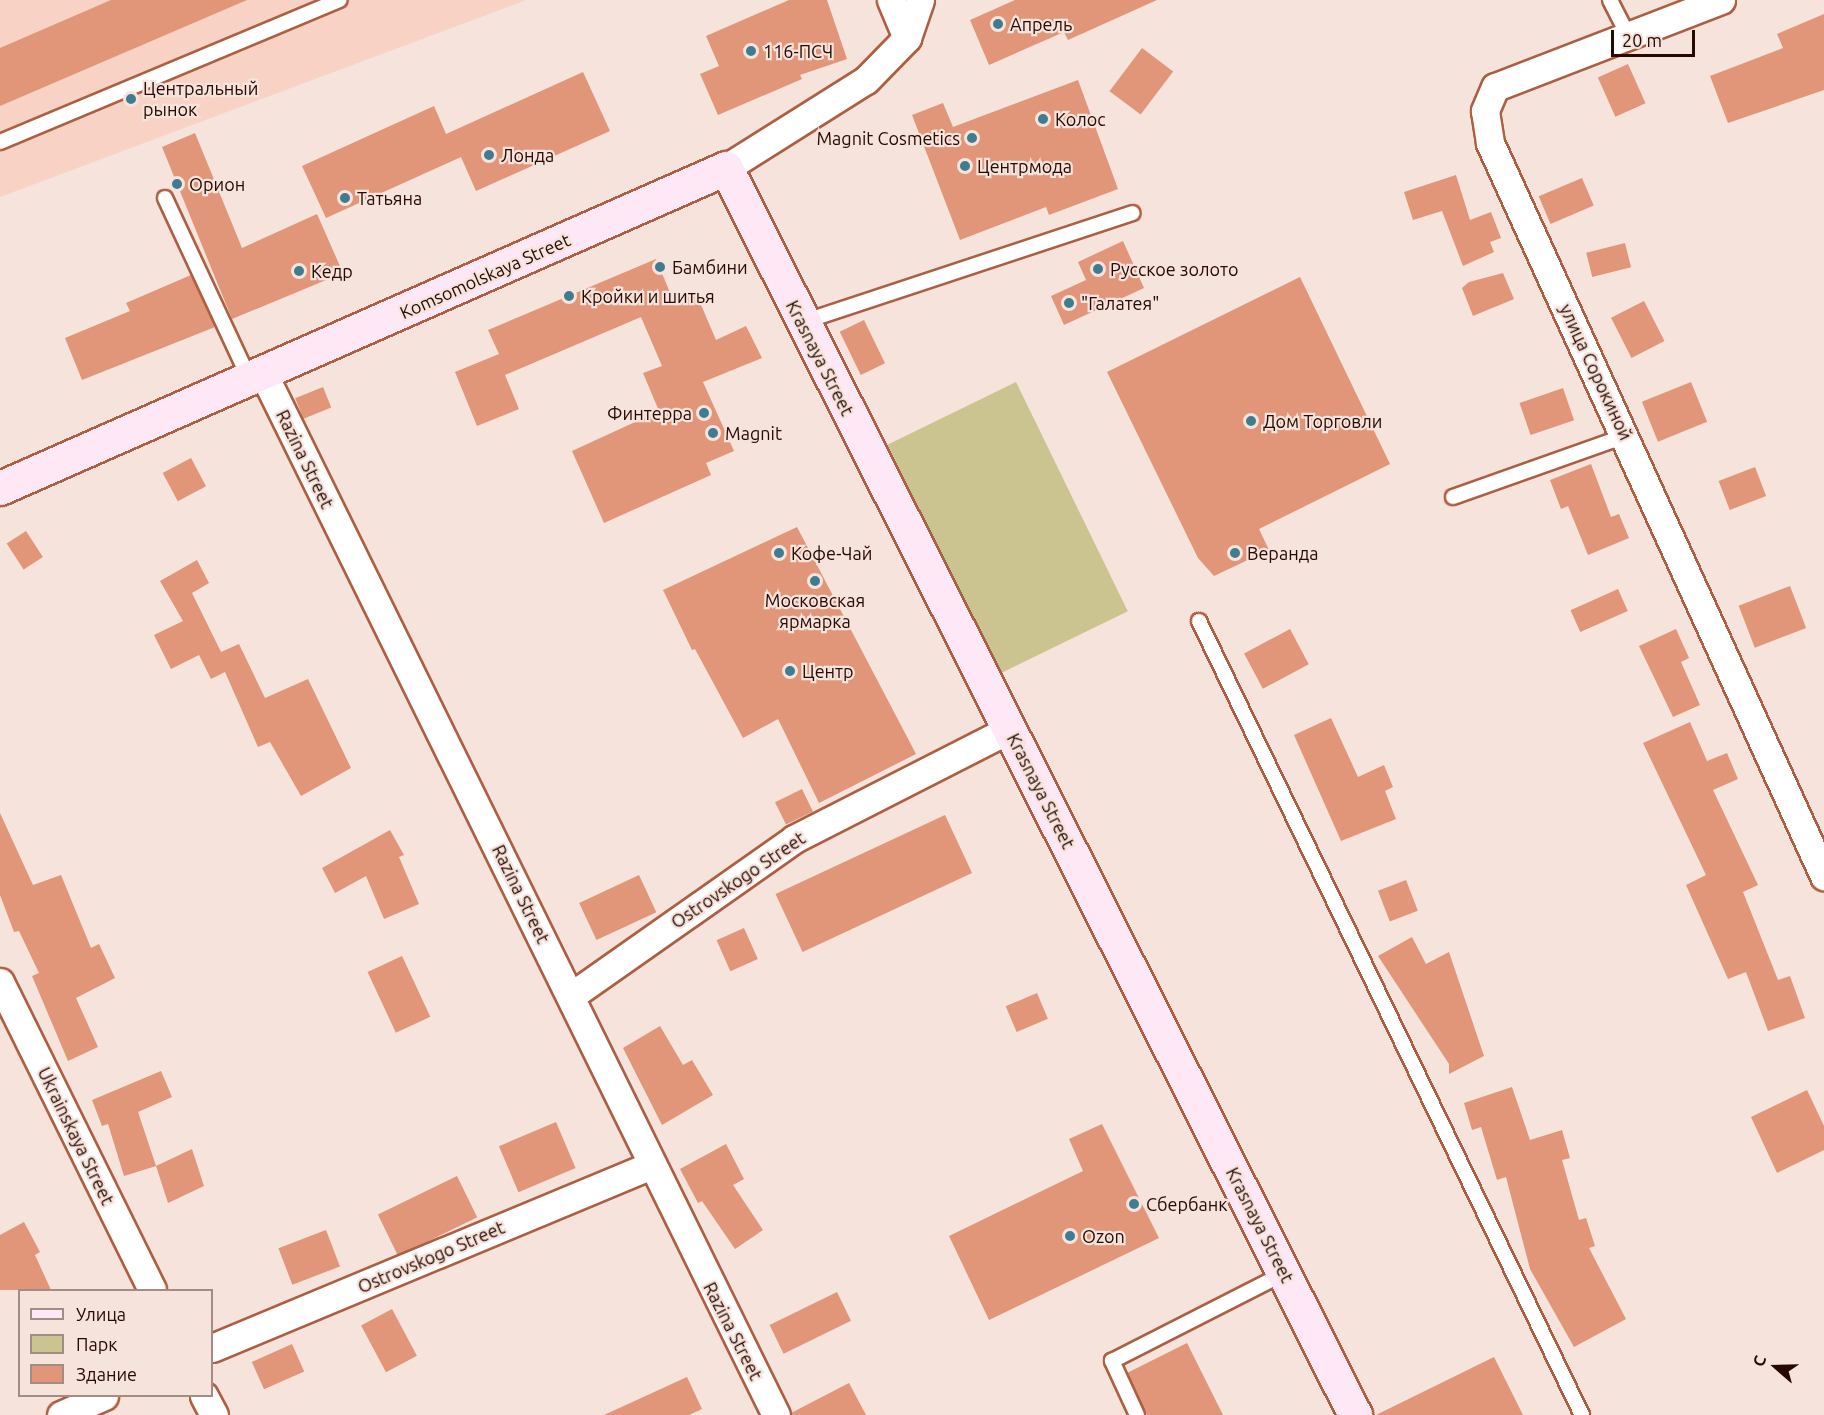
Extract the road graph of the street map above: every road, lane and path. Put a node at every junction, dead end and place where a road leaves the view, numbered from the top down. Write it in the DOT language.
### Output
graph roads {
  1 [pos="339,0"];
  2 [pos="891,0"];
  3 [pos="920,0"];
  4 [pos="1610,0"];
  5 [pos="1721,0"];
  6 [pos="1627,34"];
  7 [pos="907,38"];
  8 [pos="0,142"];
  9 [pos="726,168"];
  10 [pos="165,198"];
  11 [pos="1132,213"];
  12 [pos="801,322"];
  13 [pos="257,378"];
  14 [pos="1625,436"];
  15 [pos="0,488"];
  16 [pos="1453,497"];
  17 [pos="1199,621"];
  18 [pos="1010,729"];
  19 [pos="1824,876"];
  20 [pos="0,982"];
  21 [pos="571,996"];
  22 [pos="650,1166"];
  23 [pos="1285,1273"];
  24 [pos="152,1289"];
  25 [pos="213,1348"];
  26 [pos="100,1397"];
  27 [pos="205,1397"];
  28 [pos="61,1415"];
  29 [pos="214,1415"];
  30 [pos="776,1415"];
  31 [pos="1137,1415"];
  32 [pos="1355,1415"];
  33 [pos="1582,1415"];
  1 -- 8 [label="lane"];
  2 -- 7 [label="street"];
  3 -- 7 [label="street, Komsomolskaya Street"];
  4 -- 6 [label="lane"];
  5 -- 6 [label="street, улица Сорокиной"];
  6 -- 14 [label="street, улица Сорокиной"];
  7 -- 9 [label="street, Komsomolskaya Street"];
  9 -- 12 [label="street, Krasnaya Street"];
  9 -- 13 [label="street, Komsomolskaya Street"];
  10 -- 13 [label="lane"];
  11 -- 12 [label="lane"];
  12 -- 18 [label="street, Krasnaya Street"];
  13 -- 15 [label="street, Komsomolskaya Street"];
  13 -- 21 [label="street, Razina Street"];
  14 -- 16 [label="lane"];
  14 -- 19 [label="street, улица Сорокиной"];
  17 -- 33 [label="lane"];
  18 -- 21 [label="street, Ostrovskogo Street"];
  18 -- 23 [label="street, Krasnaya Street"];
  20 -- 24 [label="street, Ukrainskaya Street"];
  21 -- 22 [label="street, Razina Street"];
  22 -- 25 [label="street, Ostrovskogo Street"];
  22 -- 30 [label="street, Razina Street"];
  23 -- 31 [label="lane"];
  23 -- 32 [label="street, Krasnaya Street"];
  26 -- 28 [label="street"];
  27 -- 29 [label="street"];
}
